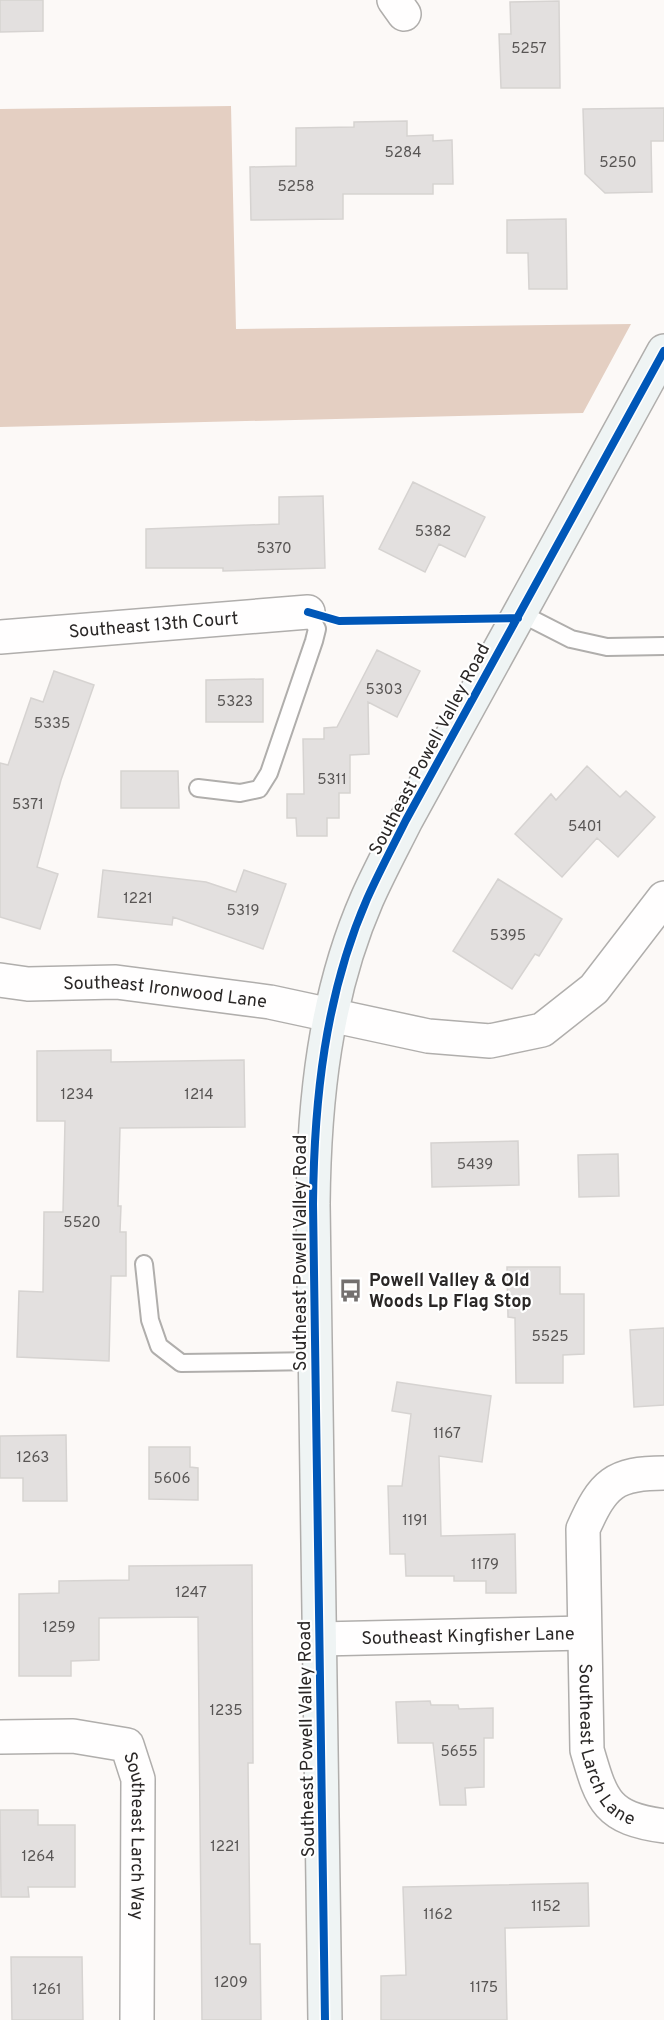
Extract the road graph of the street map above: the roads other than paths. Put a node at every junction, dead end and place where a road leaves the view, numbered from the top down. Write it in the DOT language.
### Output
graph roads {
  1 [pos="664,351"];
  2 [pos="308,612"];
  3 [pos="520,613"];
  4 [pos="0,637"];
  5 [pos="664,646"];
  6 [pos="198,788"];
  7 [pos="664,898"];
  8 [pos="0,980"];
  9 [pos="331,1015"];
  10 [pos="144,1264"];
  11 [pos="316,1361"];
  12 [pos="664,1473"];
  13 [pos="584,1633"];
  14 [pos="320,1639"];
  15 [pos="0,1737"];
  16 [pos="664,1826"];
  17 [pos="137,2020"];
  18 [pos="325,2020"];
  1 -- 3 [label="main road, Southeast Powell Valley Road"];
  2 -- 4 [label="street, Southeast 13th Court"];
  2 -- 6 [label="lane"];
  3 -- 5 [label="lane"];
  3 -- 9 [label="main road, Southeast Powell Valley Road"];
  7 -- 9 [label="street, Southeast Ironwood Lane"];
  8 -- 9 [label="street, Southeast Ironwood Lane"];
  9 -- 11 [label="main road, Southeast Powell Valley Road"];
  10 -- 11 [label="lane"];
  11 -- 14 [label="main road, Southeast Powell Valley Road"];
  12 -- 13 [label="street, Southeast Kingfisher Lane"];
  13 -- 14 [label="street, Southeast Kingfisher Lane"];
  13 -- 16 [label="street, Southeast Larch Lane"];
  14 -- 18 [label="main road, Southeast Powell Valley Road"];
  15 -- 17 [label="street, Southeast Larch Way"];
}
